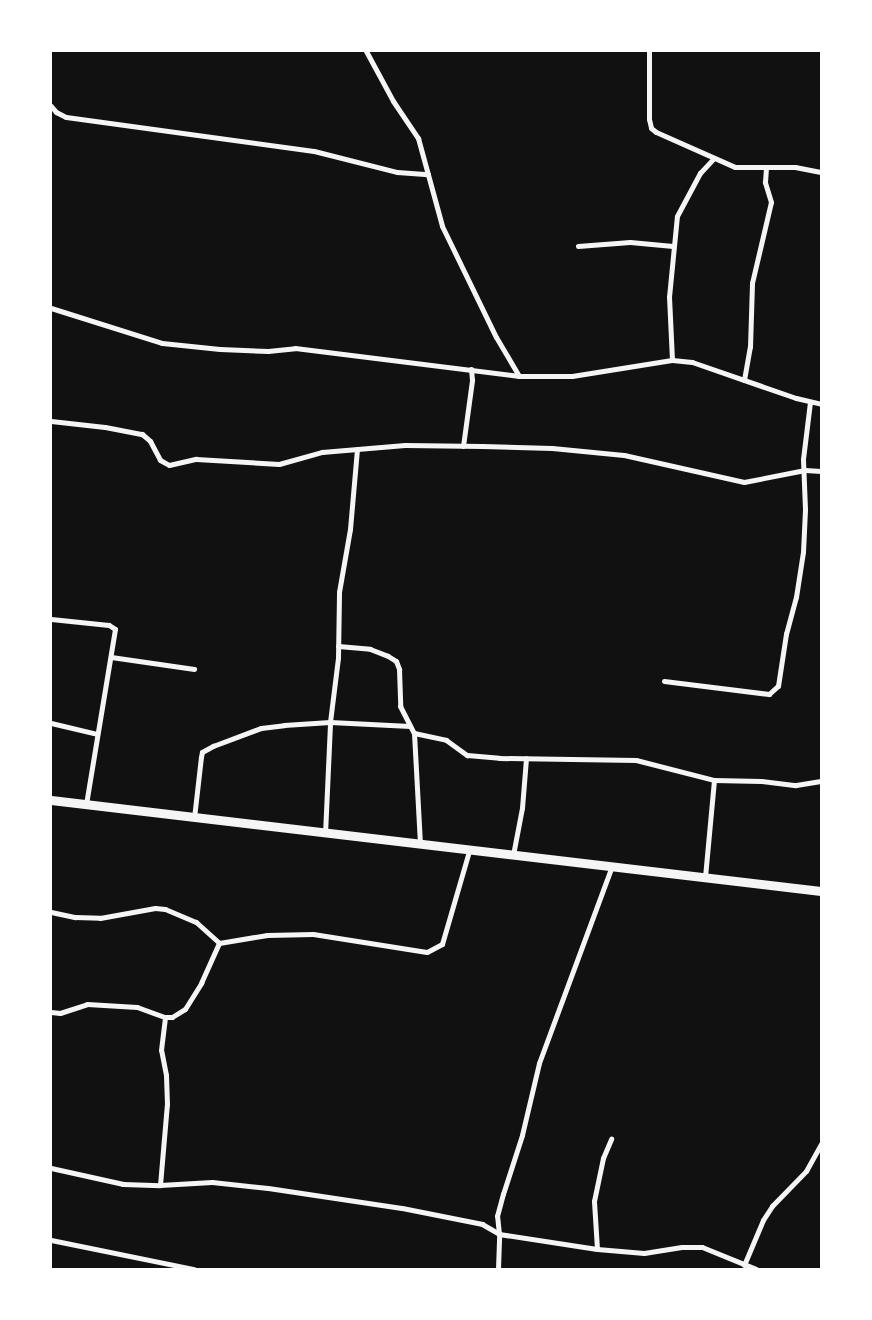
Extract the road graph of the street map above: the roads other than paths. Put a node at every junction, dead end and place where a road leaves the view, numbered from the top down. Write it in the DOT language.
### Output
graph roads {
  1 [pos="366,51"];
  2 [pos="649,51"];
  3 [pos="51,106"];
  4 [pos="712,159"];
  5 [pos="766,167"];
  6 [pos="821,172"];
  7 [pos="428,174"];
  8 [pos="578,246"];
  9 [pos="673,246"];
  10 [pos="51,308"];
  11 [pos="672,360"];
  12 [pos="471,369"];
  13 [pos="519,376"];
  14 [pos="744,380"];
  15 [pos="810,402"];
  16 [pos="821,404"];
  17 [pos="51,421"];
  18 [pos="463,446"];
  19 [pos="357,449"];
  20 [pos="805,470"];
  21 [pos="821,471"];
  22 [pos="51,619"];
  23 [pos="338,646"];
  24 [pos="111,657"];
  25 [pos="194,669"];
  26 [pos="664,681"];
  27 [pos="330,722"];
  28 [pos="51,723"];
  29 [pos="410,726"];
  30 [pos="97,734"];
  31 [pos="414,734"];
  32 [pos="526,758"];
  33 [pos="714,780"];
  34 [pos="821,781"];
  35 [pos="51,800"];
  36 [pos="86,804"];
  37 [pos="194,818"];
  38 [pos="325,834"];
  39 [pos="420,845"];
  40 [pos="469,850"];
  41 [pos="513,855"];
  42 [pos="612,866"];
  43 [pos="705,877"];
  44 [pos="821,892"];
  45 [pos="51,912"];
  46 [pos="219,943"];
  47 [pos="51,1012"];
  48 [pos="165,1017"];
  49 [pos="611,1139"];
  50 [pos="821,1144"];
  51 [pos="51,1168"];
  52 [pos="160,1185"];
  53 [pos="499,1234"];
  54 [pos="51,1240"];
  55 [pos="597,1248"];
  56 [pos="744,1264"];
  57 [pos="194,1269"];
  58 [pos="498,1269"];
  59 [pos="756,1269"];
  1 -- 7 [label="street"];
  2 -- 4 [label="street"];
  3 -- 7 [label="street"];
  4 -- 5 [label="street"];
  4 -- 9 [label="street"];
  5 -- 6 [label="street"];
  5 -- 14 [label="street"];
  7 -- 13 [label="street"];
  8 -- 9 [label="street"];
  9 -- 11 [label="street"];
  10 -- 12 [label="street"];
  11 -- 13 [label="street"];
  11 -- 14 [label="street"];
  12 -- 13 [label="street"];
  12 -- 18 [label="street"];
  14 -- 15 [label="street"];
  15 -- 16 [label="street"];
  15 -- 20 [label="street"];
  17 -- 19 [label="street"];
  18 -- 19 [label="street"];
  18 -- 20 [label="street"];
  19 -- 23 [label="street"];
  20 -- 21 [label="street"];
  20 -- 26 [label="street"];
  22 -- 24 [label="street"];
  23 -- 27 [label="street"];
  23 -- 29 [label="street"];
  24 -- 25 [label="street"];
  24 -- 30 [label="street"];
  27 -- 29 [label="street"];
  27 -- 37 [label="street"];
  27 -- 38 [label="street"];
  28 -- 30 [label="street"];
  29 -- 31 [label="street"];
  30 -- 36 [label="street"];
  31 -- 32 [label="street"];
  31 -- 39 [label="street"];
  32 -- 33 [label="street"];
  32 -- 41 [label="street"];
  33 -- 34 [label="street"];
  33 -- 43 [label="street"];
  35 -- 36 [label="main road"];
  36 -- 37 [label="main road"];
  37 -- 38 [label="main road"];
  38 -- 39 [label="main road"];
  39 -- 40 [label="main road"];
  40 -- 41 [label="main road"];
  40 -- 46 [label="street"];
  41 -- 42 [label="main road"];
  42 -- 43 [label="main road"];
  42 -- 53 [label="street"];
  43 -- 44 [label="main road"];
  45 -- 46 [label="street"];
  46 -- 48 [label="street"];
  47 -- 48 [label="street"];
  48 -- 52 [label="street"];
  49 -- 55 [label="street"];
  50 -- 56 [label="street"];
  51 -- 52 [label="street"];
  52 -- 53 [label="street"];
  53 -- 55 [label="street"];
  53 -- 58 [label="street"];
  54 -- 57 [label="street"];
  55 -- 56 [label="street"];
  56 -- 59 [label="street"];
}
